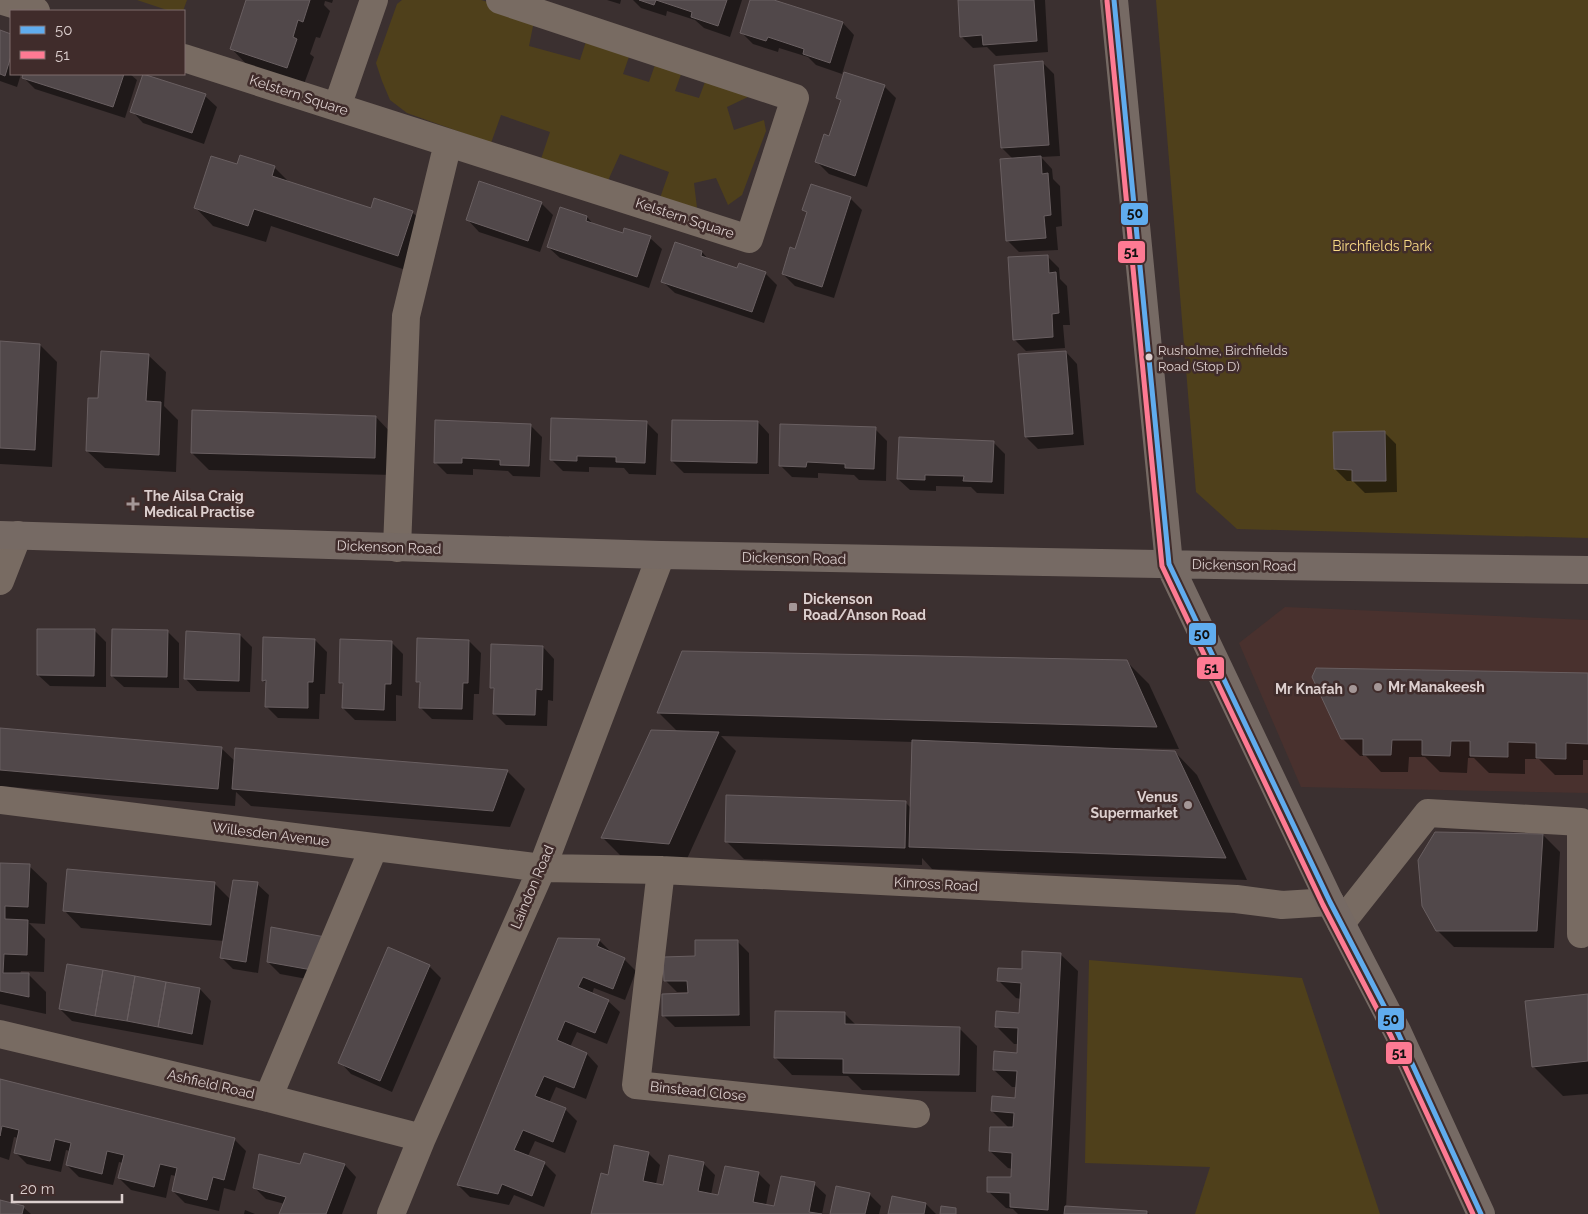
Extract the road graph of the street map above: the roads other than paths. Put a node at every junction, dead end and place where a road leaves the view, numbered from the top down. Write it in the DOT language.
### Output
graph roads {
  1 [pos="0,0"];
  2 [pos="374,0"];
  3 [pos="500,0"];
  4 [pos="1114,0"];
  5 [pos="33,10"];
  6 [pos="185,58"];
  7 [pos="337,107"];
  8 [pos="448,143"];
  9 [pos="9,535"];
  10 [pos="397,548"];
  11 [pos="661,555"];
  12 [pos="1169,564"];
  13 [pos="1588,570"];
  14 [pos="0,581"];
  15 [pos="0,800"];
  16 [pos="374,847"];
  17 [pos="542,868"];
  18 [pos="661,870"];
  19 [pos="1335,912"];
  20 [pos="1581,934"];
  21 [pos="0,1034"];
  22 [pos="268,1098"];
  23 [pos="916,1114"];
  24 [pos="422,1138"];
  25 [pos="391,1214"];
  26 [pos="1481,1214"];
  1 -- 5 [label="street"];
  2 -- 7 [label="street"];
  3 -- 8 [label="street, Kelstern Square"];
  4 -- 12 [label="highway"];
  6 -- 7 [label="street, Kelstern Square"];
  7 -- 8 [label="street, Kelstern Square"];
  8 -- 10 [label="street"];
  9 -- 10 [label="highway, Dickenson Road"];
  9 -- 14 [label="street"];
  10 -- 11 [label="highway, Dickenson Road"];
  11 -- 12 [label="highway, Dickenson Road"];
  11 -- 17 [label="street, Laindon Road"];
  12 -- 13 [label="highway, Dickenson Road"];
  12 -- 19 [label="highway"];
  15 -- 16 [label="street, Willesden Avenue"];
  16 -- 17 [label="street, Willesden Avenue"];
  16 -- 22 [label="street"];
  17 -- 18 [label="street, Kinross Road"];
  17 -- 24 [label="street, Laindon Road"];
  18 -- 19 [label="street, Kinross Road"];
  18 -- 23 [label="street, Binstead Close"];
  19 -- 20 [label="street"];
  19 -- 26 [label="highway"];
  21 -- 22 [label="street, Ashfield Road"];
  22 -- 24 [label="street, Ashfield Road"];
  24 -- 25 [label="street, Laindon Road"];
}
